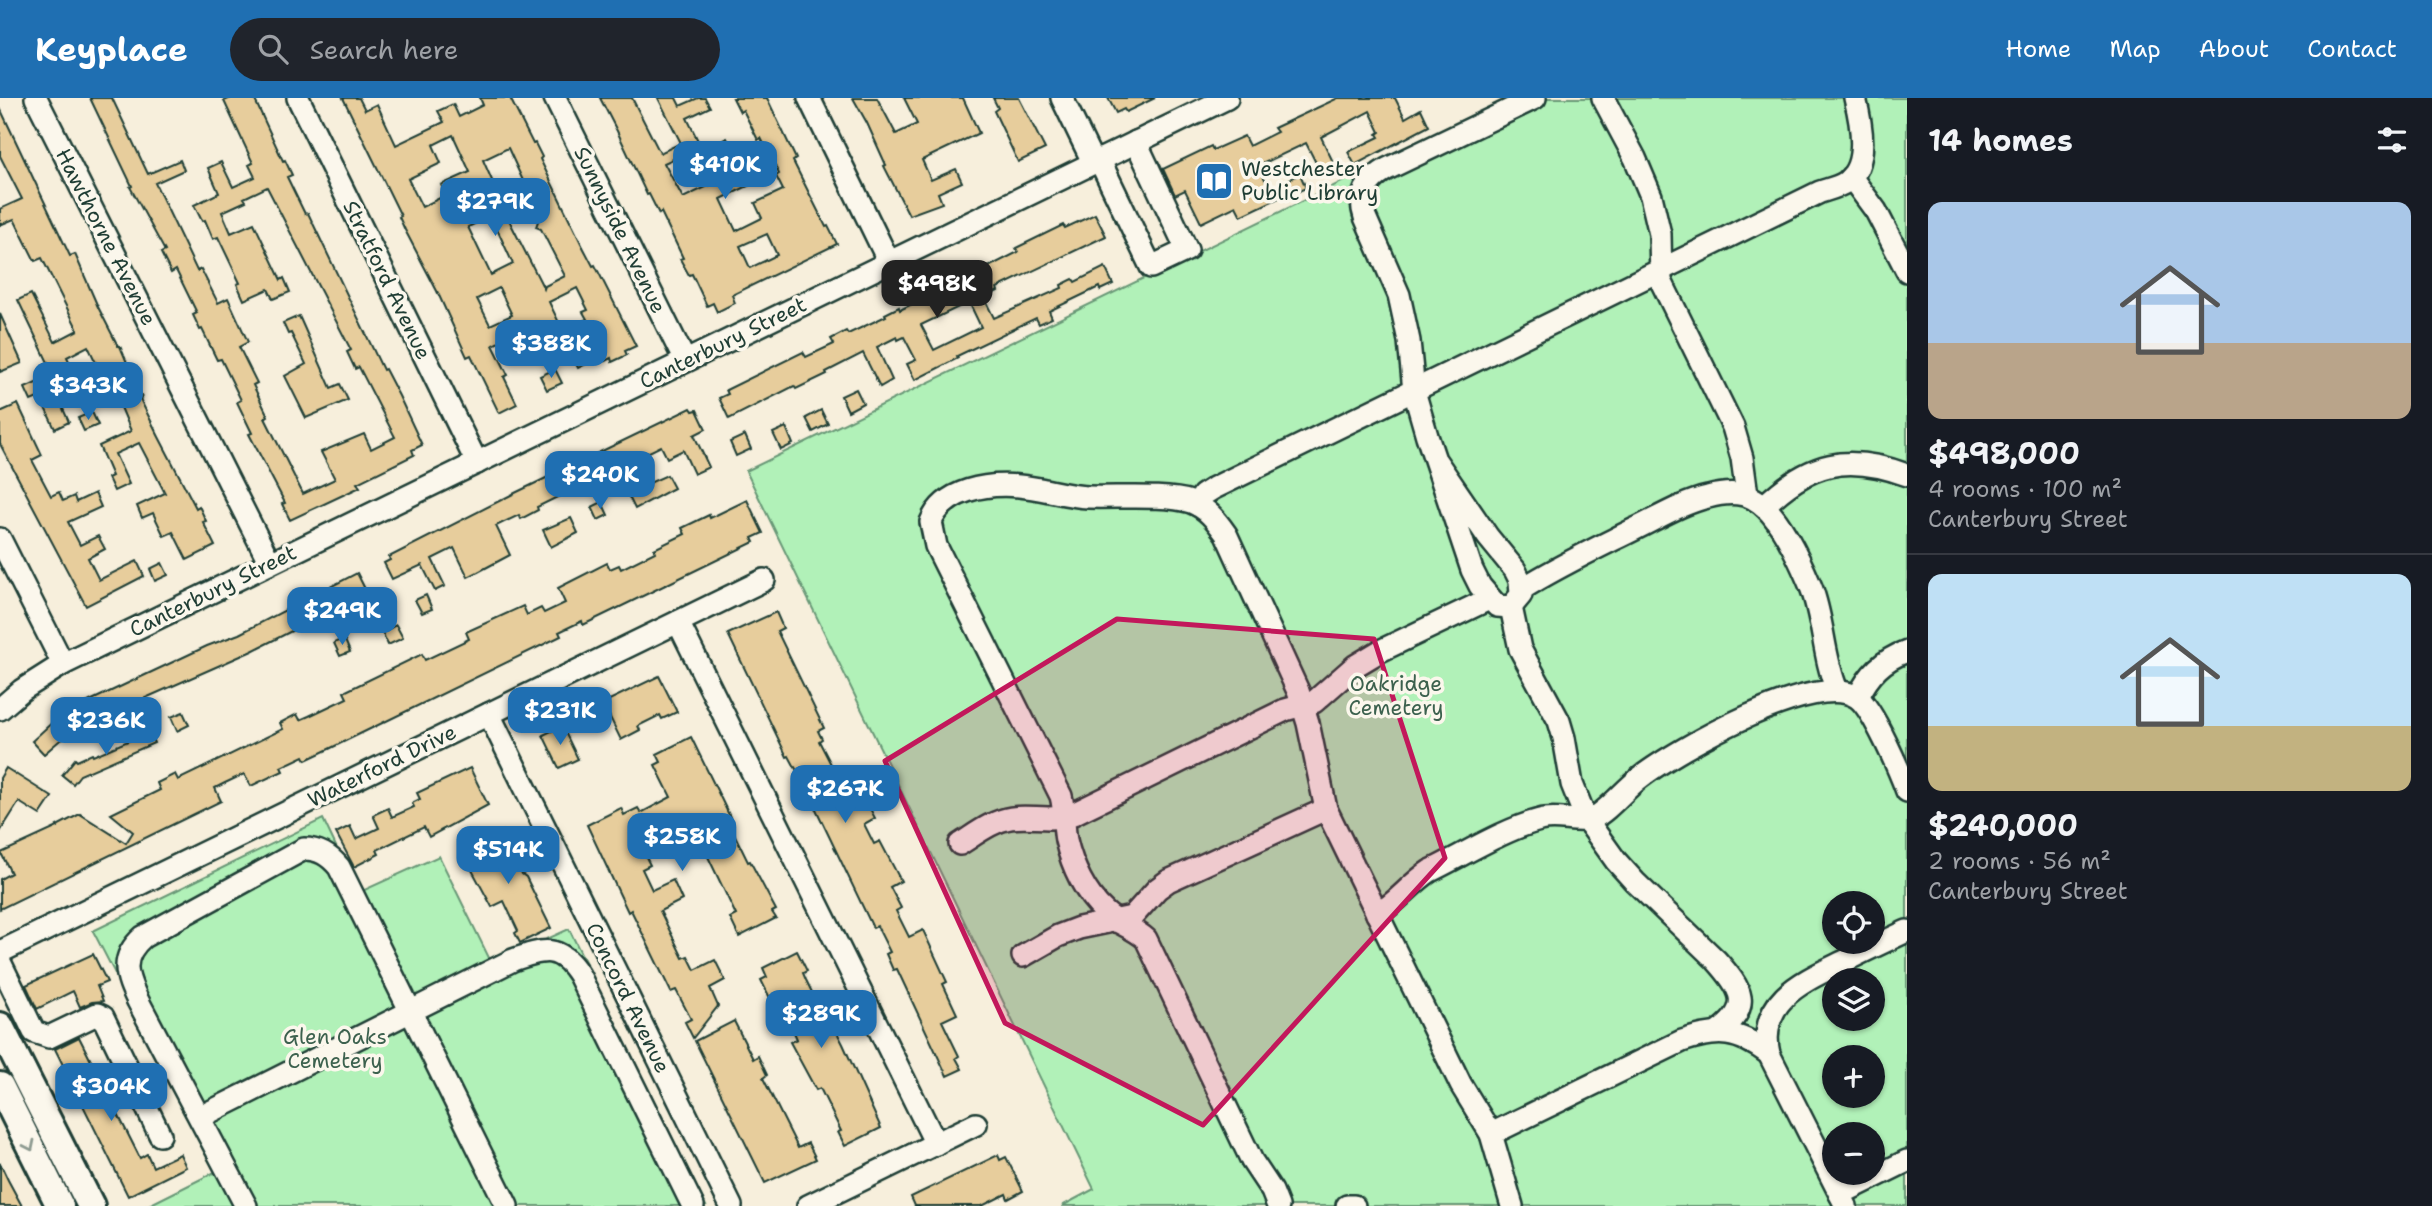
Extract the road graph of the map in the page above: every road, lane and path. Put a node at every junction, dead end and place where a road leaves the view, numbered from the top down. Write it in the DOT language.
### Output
graph roads {
  1 [pos="36,98"];
  2 [pos="298,98"];
  3 [pos="555,98"];
  4 [pos="809,98"];
  5 [pos="1062,98"];
  6 [pos="1227,98"];
  7 [pos="1535,98"];
  8 [pos="1603,98"];
  9 [pos="1855,98"];
  10 [pos="1136,142"];
  11 [pos="1096,161"];
  12 [pos="1851,177"];
  13 [pos="889,262"];
  14 [pos="1659,271"];
  15 [pos="1907,271"];
  16 [pos="685,361"];
  17 [pos="1415,391"];
  18 [pos="1436,461"];
  19 [pos="477,463"];
  20 [pos="1907,475"];
  21 [pos="1755,501"];
  22 [pos="1198,505"];
  23 [pos="0,539"];
  24 [pos="270,563"];
  25 [pos="764,580"];
  26 [pos="1516,598"];
  27 [pos="1489,599"];
  28 [pos="678,622"];
  29 [pos="1907,651"];
  30 [pos="63,664"];
  31 [pos="1847,694"];
  32 [pos="1303,705"];
  33 [pos="0,709"];
  34 [pos="489,714"];
  35 [pos="1907,791"];
  36 [pos="1326,809"];
  37 [pos="1064,817"];
  38 [pos="1586,819"];
  39 [pos="960,844"];
  40 [pos="1377,914"];
  41 [pos="1116,920"];
  42 [pos="1907,931"];
  43 [pos="0,952"];
  44 [pos="1023,956"];
  45 [pos="0,962"];
  46 [pos="1740,992"];
  47 [pos="1782,999"];
  48 [pos="410,1011"];
  49 [pos="0,1026"];
  50 [pos="1717,1033"];
  51 [pos="1769,1054"];
  52 [pos="25,1076"];
  53 [pos="0,1087"];
  54 [pos="200,1117"];
  55 [pos="976,1124"];
  56 [pos="1492,1134"];
  57 [pos="160,1135"];
  58 [pos="936,1144"];
  59 [pos="1907,1161"];
  60 [pos="1843,1200"];
  61 [pos="60,1206"];
  62 [pos="91,1206"];
  63 [pos="246,1206"];
  64 [pos="507,1206"];
  65 [pos="693,1206"];
  66 [pos="731,1206"];
  67 [pos="808,1206"];
  68 [pos="1278,1206"];
  69 [pos="1347,1206"];
  70 [pos="1354,1206"];
  71 [pos="1512,1206"];
  1 -- 24 [label="street, Hawthorne Avenue"];
  2 -- 19 [label="street, Stratford Avenue"];
  3 -- 16 [label="street, Sunnyside Avenue"];
  4 -- 13 [label="street"];
  5 -- 11 [label="street"];
  6 -- 10 [label="street, Canterbury Street"];
  7 -- 17 [label="street"];
  8 -- 14 [label="street"];
  9 -- 12 [label="street"];
  10 -- 11 [label="street, Canterbury Street"];
  10 -- 11 [label="street"];
  11 -- 13 [label="street, Canterbury Street"];
  12 -- 14 [label="street"];
  12 -- 15 [label="street"];
  13 -- 16 [label="street, Canterbury Street"];
  14 -- 17 [label="street"];
  14 -- 21 [label="street"];
  16 -- 19 [label="street, Canterbury Street"];
  17 -- 18 [label="street"];
  17 -- 22 [label="street"];
  18 -- 26 [label="street"];
  18 -- 27 [label="street"];
  19 -- 24 [label="street, Canterbury Street"];
  20 -- 21 [label="street"];
  21 -- 26 [label="street"];
  21 -- 31 [label="street"];
  22 -- 32 [label="street"];
  22 -- 37 [label="street"];
  23 -- 30 [label="street"];
  24 -- 30 [label="street, Canterbury Street"];
  25 -- 28 [label="street, Waterford Drive"];
  26 -- 27 [label="street"];
  26 -- 38 [label="street"];
  27 -- 32 [label="street"];
  28 -- 34 [label="street, Waterford Drive"];
  28 -- 58 [label="street"];
  29 -- 31 [label="street"];
  30 -- 33 [label="street, Canterbury Street"];
  31 -- 35 [label="street"];
  31 -- 38 [label="street"];
  32 -- 36 [label="street"];
  32 -- 37 [label="street"];
  34 -- 43 [label="street, Waterford Drive"];
  34 -- 66 [label="street, Concord Avenue"];
  36 -- 40 [label="street"];
  36 -- 41 [label="street"];
  37 -- 39 [label="street"];
  37 -- 41 [label="street"];
  38 -- 40 [label="street"];
  38 -- 46 [label="street"];
  40 -- 56 [label="street"];
  41 -- 44 [label="street"];
  41 -- 68 [label="street"];
  42 -- 47 [label="street"];
  45 -- 57 [label="street"];
  46 -- 47 [label="street"];
  46 -- 50 [label="street"];
  47 -- 51 [label="street"];
  48 -- 54 [label="street"];
  48 -- 54 [label="street"];
  48 -- 64 [label="street"];
  48 -- 65 [label="street"];
  49 -- 52 [label="main road"];
  50 -- 51 [label="street"];
  50 -- 56 [label="street"];
  51 -- 60 [label="street"];
  52 -- 53 [label="street"];
  52 -- 62 [label="main road"];
  53 -- 61 [label="main road, one-way"];
  54 -- 63 [label="street"];
  55 -- 58 [label="street"];
  56 -- 71 [label="street"];
  58 -- 67 [label="street"];
  59 -- 60 [label="street"];
  69 -- 70 [label="street"];
}
